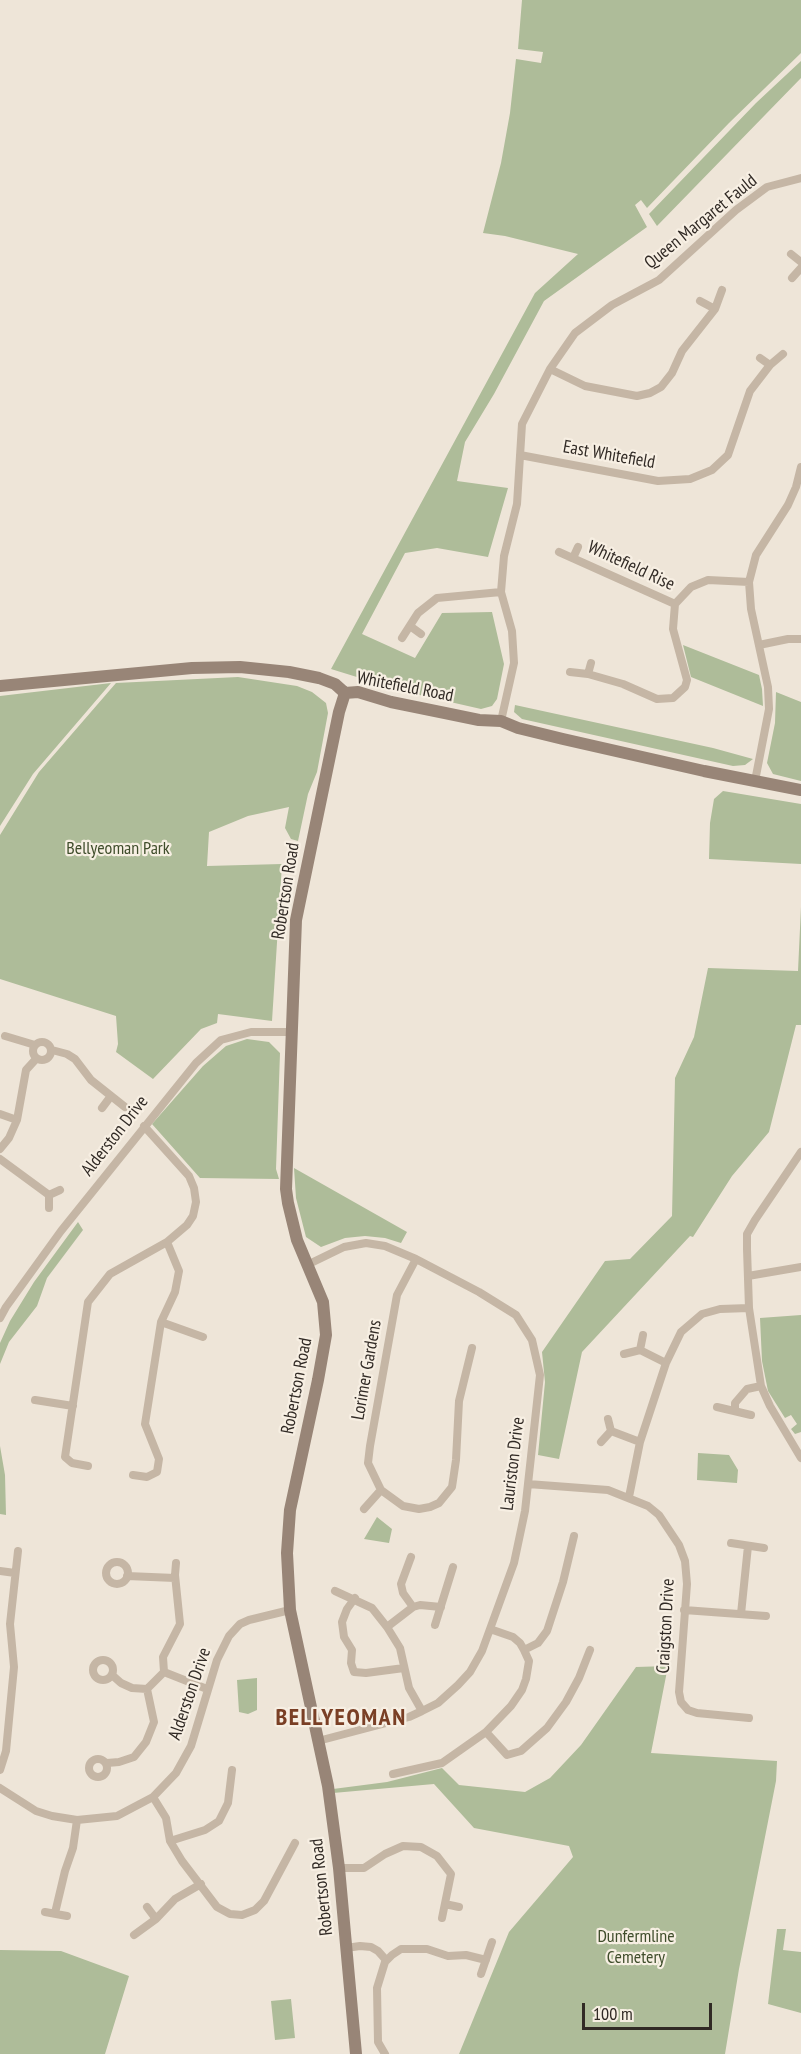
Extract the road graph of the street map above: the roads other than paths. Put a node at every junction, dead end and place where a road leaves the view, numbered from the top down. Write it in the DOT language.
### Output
graph roads {
  1 [pos="801,178"];
  2 [pos="791,254"];
  3 [pos="801,262"];
  4 [pos="801,267"];
  5 [pos="792,278"];
  6 [pos="722,290"];
  7 [pos="700,301"];
  8 [pos="715,309"];
  9 [pos="783,354"];
  10 [pos="760,358"];
  11 [pos="770,365"];
  12 [pos="550,369"];
  13 [pos="520,455"];
  14 [pos="801,467"];
  15 [pos="578,547"];
  16 [pos="559,552"];
  17 [pos="573,558"];
  18 [pos="749,582"];
  19 [pos="501,592"];
  20 [pos="675,604"];
  21 [pos="410,626"];
  22 [pos="421,634"];
  23 [pos="402,638"];
  24 [pos="801,639"];
  25 [pos="759,645"];
  26 [pos="591,663"];
  27 [pos="570,672"];
  28 [pos="588,674"];
  29 [pos="0,686"];
  30 [pos="345,693"];
  31 [pos="501,721"];
  32 [pos="755,781"];
  33 [pos="801,790"];
  34 [pos="292,1032"];
  35 [pos="5,1036"];
  36 [pos="35,1045"];
  37 [pos="52,1050"];
  38 [pos="36,1059"];
  39 [pos="111,1096"];
  40 [pos="125,1107"];
  41 [pos="102,1108"];
  42 [pos="0,1114"];
  43 [pos="17,1120"];
  44 [pos="144,1126"];
  45 [pos="0,1149"];
  46 [pos="801,1152"];
  47 [pos="0,1159"];
  48 [pos="60,1190"];
  49 [pos="49,1195"];
  50 [pos="49,1208"];
  51 [pos="167,1242"];
  52 [pos="416,1259"];
  53 [pos="309,1264"];
  54 [pos="801,1266"];
  55 [pos="748,1275"];
  56 [pos="3,1306"];
  57 [pos="749,1308"];
  58 [pos="0,1318"];
  59 [pos="161,1322"];
  60 [pos="644,1335"];
  61 [pos="203,1336"];
  62 [pos="472,1348"];
  63 [pos="640,1350"];
  64 [pos="624,1354"];
  65 [pos="666,1363"];
  66 [pos="761,1386"];
  67 [pos="35,1400"];
  68 [pos="73,1406"];
  69 [pos="717,1407"];
  70 [pos="735,1411"];
  71 [pos="751,1415"];
  72 [pos="608,1419"];
  73 [pos="611,1431"];
  74 [pos="601,1442"];
  75 [pos="640,1442"];
  76 [pos="797,1443"];
  77 [pos="801,1458"];
  78 [pos="88,1466"];
  79 [pos="133,1475"];
  80 [pos="528,1484"];
  81 [pos="381,1490"];
  82 [pos="629,1497"];
  83 [pos="364,1509"];
  84 [pos="574,1536"];
  85 [pos="731,1543"];
  86 [pos="748,1546"];
  87 [pos="764,1548"];
  88 [pos="18,1551"];
  89 [pos="411,1557"];
  90 [pos="176,1563"];
  91 [pos="453,1567"];
  92 [pos="0,1571"];
  93 [pos="15,1573"];
  94 [pos="127,1576"];
  95 [pos="175,1578"];
  96 [pos="335,1591"];
  97 [pos="355,1598"];
  98 [pos="413,1607"];
  99 [pos="441,1607"];
  100 [pos="290,1610"];
  101 [pos="684,1610"];
  102 [pos="741,1614"];
  103 [pos="766,1616"];
  104 [pos="435,1625"];
  105 [pos="387,1627"];
  106 [pos="490,1629"];
  107 [pos="524,1650"];
  108 [pos="590,1650"];
  109 [pos="404,1668"];
  110 [pos="164,1672"];
  111 [pos="112,1675"];
  112 [pos="147,1689"];
  113 [pos="207,1689"];
  114 [pos="422,1711"];
  115 [pos="749,1718"];
  116 [pos="486,1732"];
  117 [pos="318,1741"];
  118 [pos="107,1763"];
  119 [pos="0,1770"];
  120 [pos="232,1770"];
  121 [pos="393,1774"];
  122 [pos="0,1788"];
  123 [pos="153,1797"];
  124 [pos="77,1820"];
  125 [pos="170,1841"];
  126 [pos="295,1843"];
  127 [pos="339,1868"];
  128 [pos="201,1884"];
  129 [pos="445,1904"];
  130 [pos="147,1907"];
  131 [pos="459,1907"];
  132 [pos="45,1912"];
  133 [pos="55,1913"];
  134 [pos="67,1917"];
  135 [pos="442,1918"];
  136 [pos="156,1919"];
  137 [pos="134,1935"];
  138 [pos="492,1942"];
  139 [pos="346,1948"];
  140 [pos="386,1960"];
  141 [pos="486,1960"];
  142 [pos="481,1974"];
  143 [pos="356,2054"];
  144 [pos="385,2054"];
  1 -- 12 [label="street, Queen Margaret Fauld"];
  2 -- 3 [label="street"];
  4 -- 5 [label="street"];
  6 -- 8 [label="street"];
  7 -- 8 [label="street"];
  8 -- 12 [label="street"];
  9 -- 11 [label="street, East Whitefield"];
  10 -- 11 [label="street"];
  11 -- 13 [label="street, East Whitefield"];
  12 -- 13 [label="street, Queen Margaret Fauld"];
  13 -- 19 [label="street, Queen Margaret Fauld"];
  14 -- 18 [label="street"];
  15 -- 17 [label="street, Whitefield Rise"];
  16 -- 17 [label="street, Whitefield Rise"];
  17 -- 20 [label="street, Whitefield Rise"];
  18 -- 20 [label="street"];
  18 -- 25 [label="street"];
  19 -- 21 [label="street"];
  19 -- 31 [label="street, Queen Margaret Fauld"];
  20 -- 28 [label="street"];
  21 -- 22 [label="street"];
  21 -- 23 [label="street"];
  24 -- 25 [label="street"];
  25 -- 32 [label="street"];
  26 -- 28 [label="street"];
  27 -- 28 [label="street"];
  29 -- 30 [label="street, Whitefield Road"];
  30 -- 31 [label="street, Whitefield Road"];
  30 -- 34 [label="street, Robertson Road"];
  31 -- 32 [label="street, Whitefield Road"];
  32 -- 33 [label="street, Whitefield Road"];
  34 -- 44 [label="street, Alderston Drive"];
  34 -- 53 [label="street, Robertson Road"];
  35 -- 36 [label="street"];
  36 -- 37 [label="street"];
  36 -- 38 [label="street"];
  37 -- 38 [label="street"];
  37 -- 39 [label="street"];
  38 -- 43 [label="street"];
  39 -- 40 [label="street"];
  39 -- 41 [label="street"];
  42 -- 43 [label="street"];
  43 -- 45 [label="street"];
  44 -- 51 [label="street"];
  44 -- 56 [label="street, Alderston Drive"];
  46 -- 55 [label="street"];
  47 -- 49 [label="street"];
  48 -- 49 [label="street"];
  49 -- 50 [label="street"];
  51 -- 59 [label="street"];
  51 -- 68 [label="street"];
  52 -- 53 [label="street, Lauriston Drive"];
  52 -- 80 [label="street, Lauriston Drive"];
  52 -- 81 [label="street, Lorimer Gardens"];
  53 -- 100 [label="street, Robertson Road"];
  54 -- 55 [label="street"];
  55 -- 57 [label="street"];
  56 -- 58 [label="street, Alderston Drive"];
  57 -- 65 [label="street"];
  57 -- 66 [label="street"];
  59 -- 61 [label="street"];
  59 -- 79 [label="street"];
  60 -- 63 [label="street"];
  62 -- 81 [label="street"];
  63 -- 64 [label="street"];
  63 -- 65 [label="street"];
  65 -- 75 [label="street"];
  66 -- 70 [label="street"];
  66 -- 76 [label="street"];
  67 -- 68 [label="street"];
  68 -- 78 [label="street"];
  69 -- 70 [label="street"];
  70 -- 71 [label="street"];
  72 -- 73 [label="street"];
  73 -- 74 [label="street"];
  73 -- 75 [label="street"];
  75 -- 82 [label="street"];
  76 -- 77 [label="street"];
  80 -- 82 [label="street, Craigston Drive"];
  80 -- 106 [label="street, Lauriston Drive"];
  81 -- 83 [label="street"];
  82 -- 101 [label="street, Craigston Drive"];
  84 -- 107 [label="street"];
  85 -- 86 [label="street"];
  86 -- 87 [label="street"];
  86 -- 102 [label="street"];
  88 -- 93 [label="street"];
  89 -- 98 [label="street"];
  90 -- 95 [label="street"];
  91 -- 99 [label="street"];
  92 -- 93 [label="street"];
  93 -- 119 [label="street"];
  94 -- 95 [label="street"];
  95 -- 110 [label="street"];
  96 -- 97 [label="street"];
  97 -- 105 [label="street"];
  97 -- 109 [label="street"];
  98 -- 99 [label="street"];
  98 -- 105 [label="street"];
  99 -- 104 [label="street"];
  100 -- 113 [label="street, Alderston Drive"];
  100 -- 117 [label="street, Robertson Road"];
  101 -- 102 [label="street"];
  101 -- 115 [label="street, Craigston Drive"];
  102 -- 103 [label="street"];
  105 -- 109 [label="street"];
  106 -- 107 [label="street"];
  106 -- 114 [label="street, Lauriston Drive"];
  107 -- 116 [label="street"];
  108 -- 116 [label="street"];
  109 -- 114 [label="street"];
  110 -- 112 [label="street"];
  110 -- 113 [label="street"];
  111 -- 112 [label="street"];
  112 -- 118 [label="street"];
  113 -- 123 [label="street, Alderston Drive"];
  114 -- 117 [label="street, Lauriston Drive"];
  116 -- 121 [label="street"];
  117 -- 127 [label="street, Robertson Road"];
  120 -- 125 [label="street"];
  122 -- 124 [label="street, Alderston Drive"];
  123 -- 124 [label="street, Alderston Drive"];
  123 -- 125 [label="street"];
  124 -- 133 [label="street"];
  125 -- 128 [label="street"];
  126 -- 128 [label="street"];
  127 -- 129 [label="street"];
  127 -- 139 [label="street, Robertson Road"];
  128 -- 136 [label="street"];
  129 -- 131 [label="street"];
  129 -- 135 [label="street"];
  130 -- 136 [label="street"];
  132 -- 133 [label="street"];
  133 -- 134 [label="street"];
  136 -- 137 [label="street"];
  138 -- 141 [label="street"];
  139 -- 140 [label="street"];
  139 -- 143 [label="street, Robertson Road"];
  140 -- 141 [label="street"];
  140 -- 144 [label="street"];
  141 -- 142 [label="street"];
}
